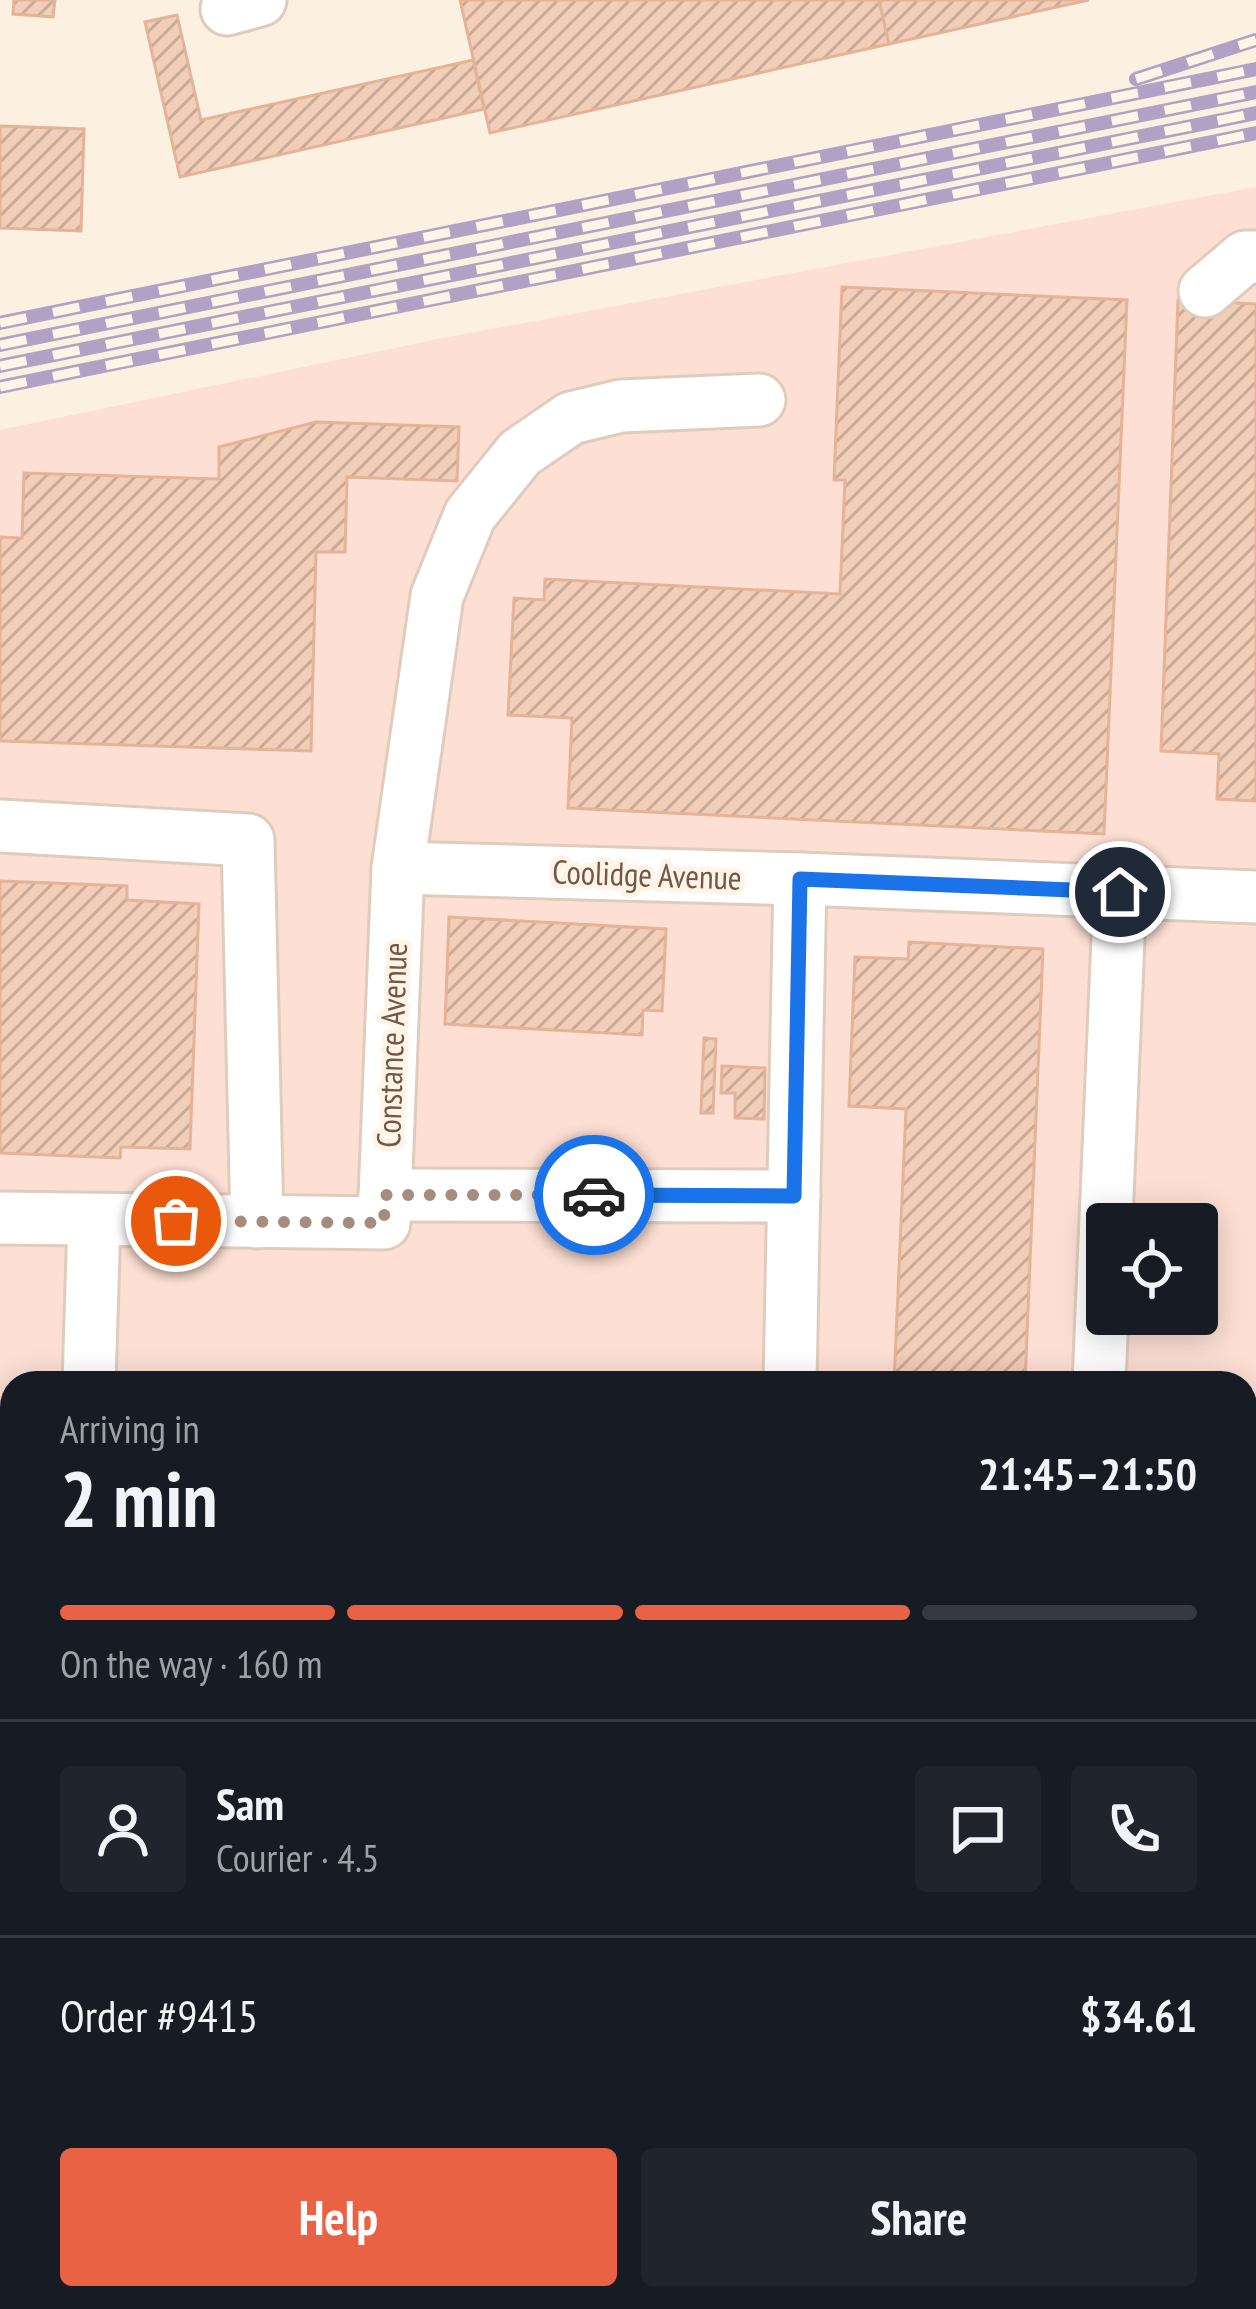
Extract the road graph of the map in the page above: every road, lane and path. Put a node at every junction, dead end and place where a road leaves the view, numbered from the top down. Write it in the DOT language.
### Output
graph roads {
  1 [pos="1256,257"];
  2 [pos="1205,291"];
  3 [pos="759,400"];
  4 [pos="0,826"];
  5 [pos="398,868"];
  6 [pos="800,879"];
  7 [pos="1120,892"];
  8 [pos="1256,897"];
  9 [pos="794,1196"];
  10 [pos="384,1209"];
  11 [pos="0,1218"];
  12 [pos="94,1220"];
  13 [pos="257,1222"];
  14 [pos="89,1371"];
  15 [pos="790,1371"];
  16 [pos="1100,1371"];
  1 -- 2 [label="street"];
  3 -- 5 [label="street, Constance Avenue"];
  4 -- 13 [label="street"];
  5 -- 6 [label="street, Coolidge Avenue"];
  5 -- 10 [label="street, Constance Avenue"];
  6 -- 7 [label="street, Coolidge Avenue"];
  6 -- 9 [label="street"];
  7 -- 8 [label="street, Coolidge Avenue"];
  7 -- 16 [label="street"];
  9 -- 10 [label="street"];
  9 -- 15 [label="street"];
  10 -- 13 [label="street"];
  11 -- 12 [label="street"];
  12 -- 13 [label="street"];
  12 -- 14 [label="street"];
}
